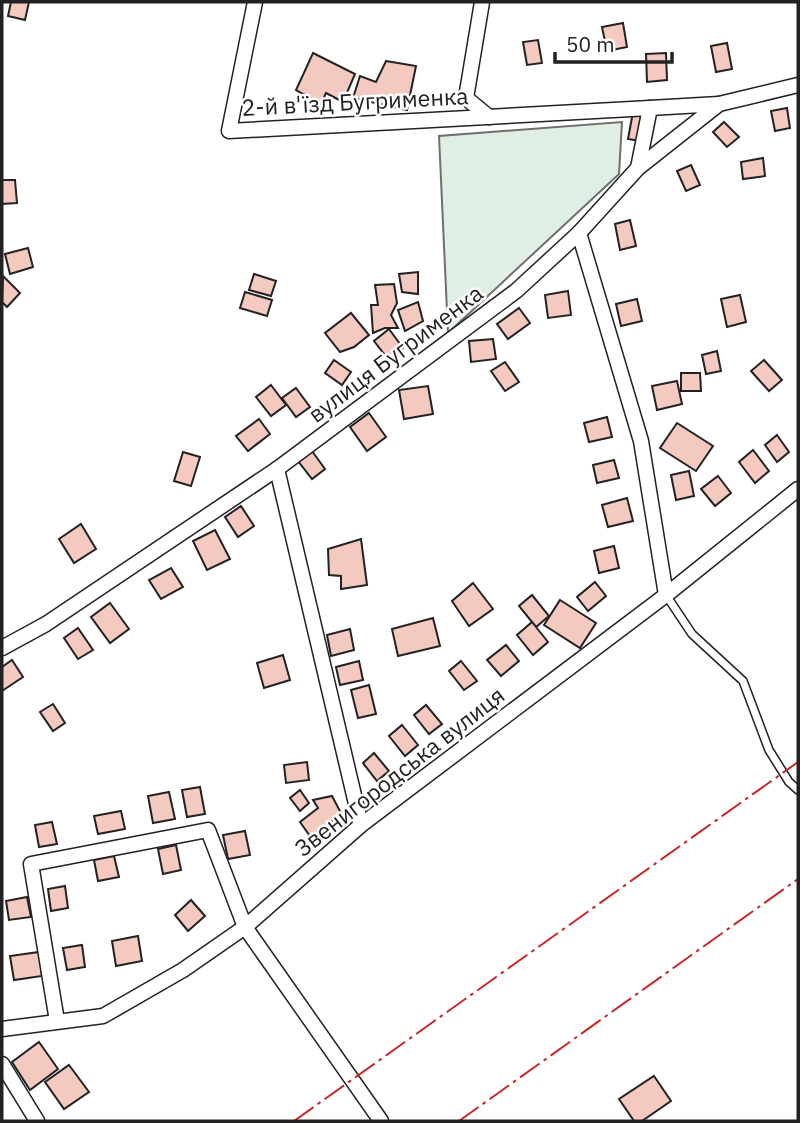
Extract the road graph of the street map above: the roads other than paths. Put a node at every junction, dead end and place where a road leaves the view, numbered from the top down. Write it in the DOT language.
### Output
graph roads {
  1 [pos="255,2"];
  2 [pos="482,2"];
  3 [pos="798,85"];
  4 [pos="719,104"];
  5 [pos="650,108"];
  6 [pos="489,117"];
  7 [pos="638,168"];
  8 [pos="579,233"];
  9 [pos="277,469"];
  10 [pos="798,489"];
  11 [pos="666,595"];
  12 [pos="2,649"];
  13 [pos="798,790"];
  14 [pos="361,825"];
  15 [pos="245,927"];
  16 [pos="57,1021"];
  17 [pos="2,1029"];
  18 [pos="2,1064"];
  19 [pos="37,1121"];
  20 [pos="381,1121"];
  1 -- 6 [label="street, 2-й в'їзд Бугрименка"];
  2 -- 6 [label="street"];
  3 -- 4 [label="street, вулиця Бугрименка"];
  4 -- 5 [label="street"];
  4 -- 7 [label="street, вулиця Бугрименка"];
  5 -- 6 [label="street"];
  5 -- 7 [label="street"];
  7 -- 8 [label="street, вулиця Бугрименка"];
  8 -- 9 [label="street, вулиця Бугрименка"];
  8 -- 11 [label="street"];
  9 -- 12 [label="street, вулиця Бугрименка"];
  9 -- 14 [label="street"];
  10 -- 11 [label="street, Звенигородська вулиця"];
  11 -- 13 [label="lane"];
  11 -- 14 [label="street, Звенигородська вулиця"];
  14 -- 15 [label="street, Звенигородська вулиця"];
  15 -- 16 [label="street, Звенигородська вулиця"];
  15 -- 16 [label="street"];
  15 -- 20 [label="street"];
  16 -- 17 [label="street, Звенигородська вулиця"];
  18 -- 19 [label="street"];
}
